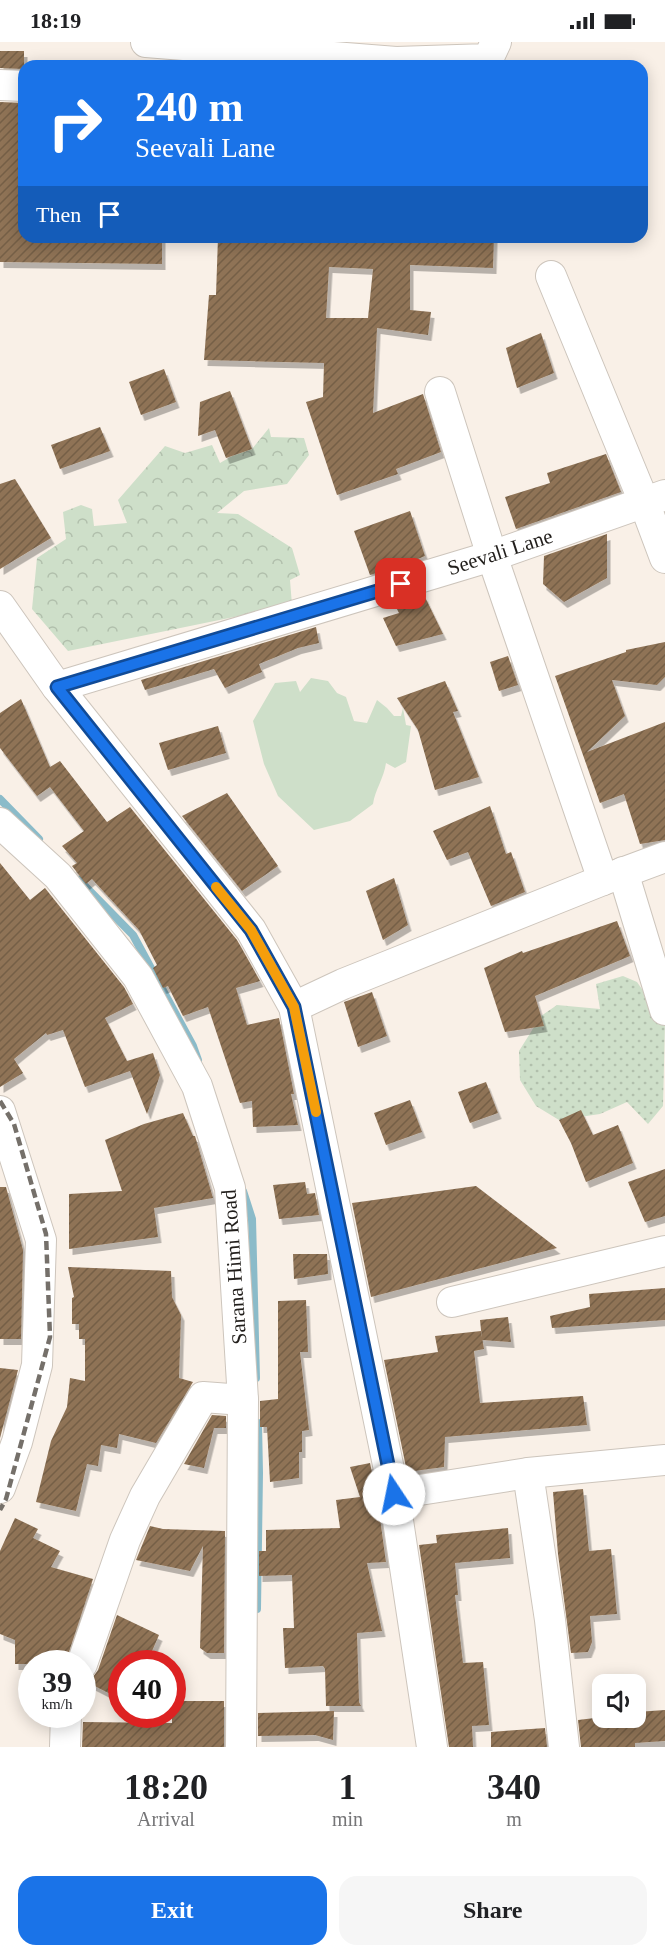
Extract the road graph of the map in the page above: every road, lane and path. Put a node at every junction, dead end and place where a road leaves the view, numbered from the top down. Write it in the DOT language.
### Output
graph roads {
  1 [pos="146,42"];
  2 [pos="496,42"];
  3 [pos="184,51"];
  4 [pos="357,60"];
  5 [pos="457,60"];
  6 [pos="0,85"];
  7 [pos="18,86"];
  8 [pos="551,276"];
  9 [pos="440,392"];
  10 [pos="655,499"];
  11 [pos="492,556"];
  12 [pos="665,558"];
  13 [pos="0,606"];
  14 [pos="57,687"];
  15 [pos="0,823"];
  16 [pos="665,857"];
  17 [pos="613,876"];
  18 [pos="294,1007"];
  19 [pos="665,1010"];
  20 [pos="0,1111"];
  21 [pos="665,1251"];
  22 [pos="452,1302"];
  23 [pos="243,1400"];
  24 [pos="665,1460"];
  25 [pos="528,1473"];
  26 [pos="0,1488"];
  27 [pos="394,1494"];
  28 [pos="87,1650"];
  29 [pos="66,1728"];
  30 [pos="65,1747"];
  31 [pos="241,1747"];
  32 [pos="432,1747"];
  33 [pos="564,1747"];
  1 -- 3 [label="street"];
  2 -- 5 [label="street"];
  3 -- 4 [label="street"];
  6 -- 7 [label="street"];
  8 -- 10 [label="street"];
  9 -- 11 [label="street"];
  10 -- 11 [label="street, Seevali Lane"];
  10 -- 12 [label="street"];
  11 -- 14 [label="street, Seevali Lane"];
  11 -- 17 [label="street"];
  13 -- 14 [label="street"];
  14 -- 18 [label="street"];
  15 -- 23 [label="street, Sarana Himi Road"];
  16 -- 17 [label="street"];
  17 -- 18 [label="street"];
  17 -- 19 [label="street"];
  18 -- 27 [label="street"];
  20 -- 26 [label="street"];
  21 -- 22 [label="street"];
  23 -- 28 [label="street"];
  23 -- 31 [label="street, Sarana Himi Road"];
  24 -- 25 [label="street"];
  25 -- 27 [label="street"];
  25 -- 33 [label="street"];
  27 -- 32 [label="street"];
  29 -- 30 [label="street"];
}
